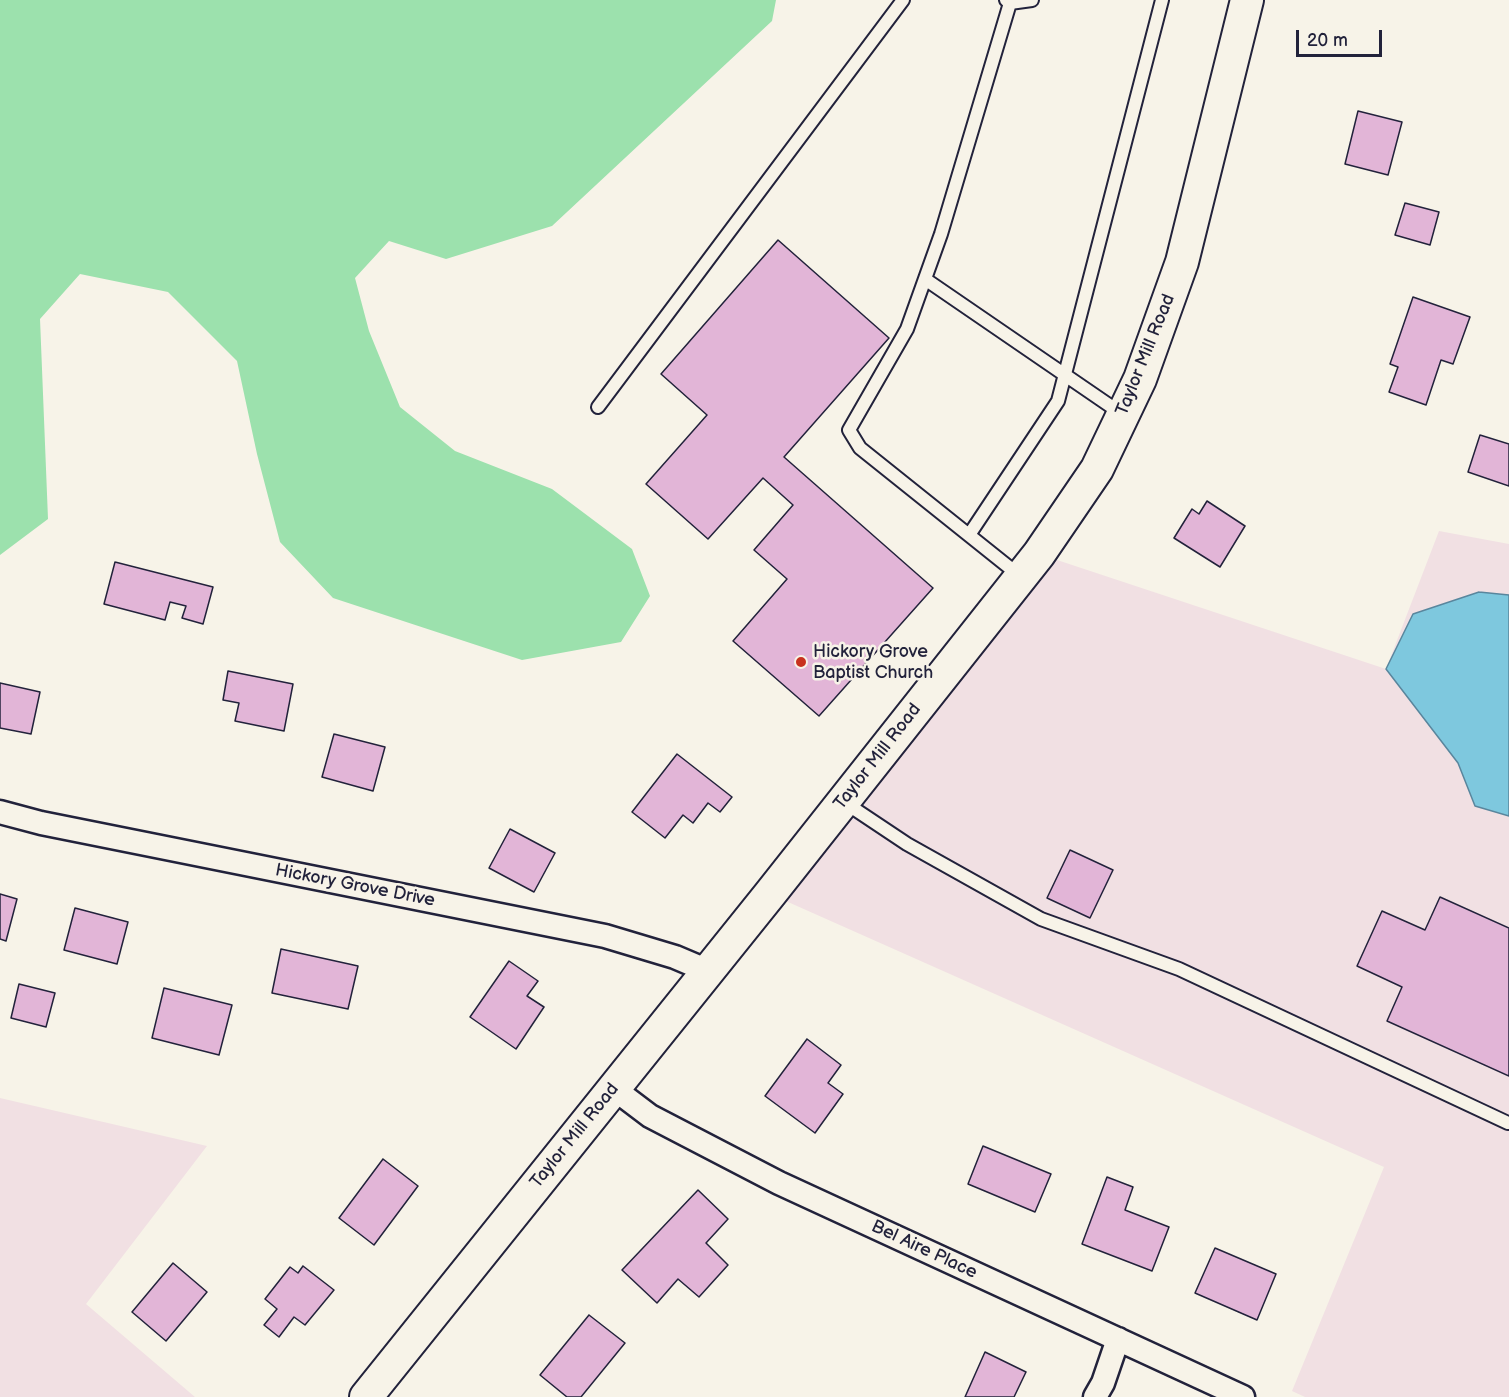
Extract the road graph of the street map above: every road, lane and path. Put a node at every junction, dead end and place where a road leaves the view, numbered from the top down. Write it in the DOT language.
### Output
graph roads {
  1 [pos="903,0"];
  2 [pos="1032,0"];
  3 [pos="1162,0"];
  4 [pos="1247,0"];
  5 [pos="1008,1"];
  6 [pos="925,279"];
  7 [pos="1065,375"];
  8 [pos="598,407"];
  9 [pos="1123,415"];
  10 [pos="969,535"];
  11 [pos="1021,577"];
  12 [pos="843,802"];
  13 [pos="0,812"];
  14 [pos="708,971"];
  15 [pos="613,1088"];
  16 [pos="1508,1123"];
  17 [pos="1118,1339"];
  18 [pos="366,1397"];
  19 [pos="1095,1397"];
  20 [pos="1243,1397"];
  1 -- 8 [label="lane"];
  2 -- 5 [label="lane"];
  3 -- 7 [label="lane"];
  4 -- 9 [label="main road, Taylor Mill Road"];
  5 -- 6 [label="lane"];
  6 -- 7 [label="lane"];
  6 -- 10 [label="lane"];
  7 -- 9 [label="lane"];
  7 -- 10 [label="lane"];
  9 -- 11 [label="main road, Taylor Mill Road"];
  10 -- 11 [label="lane"];
  11 -- 12 [label="main road, Taylor Mill Road"];
  12 -- 14 [label="main road, Taylor Mill Road"];
  12 -- 16 [label="lane"];
  13 -- 14 [label="street, Hickory Grove Drive"];
  14 -- 15 [label="main road, Taylor Mill Road"];
  15 -- 17 [label="street, Bel Aire Place"];
  15 -- 18 [label="main road, Taylor Mill Road"];
  17 -- 19 [label="street"];
  17 -- 20 [label="street, Bel Aire Place"];
}
